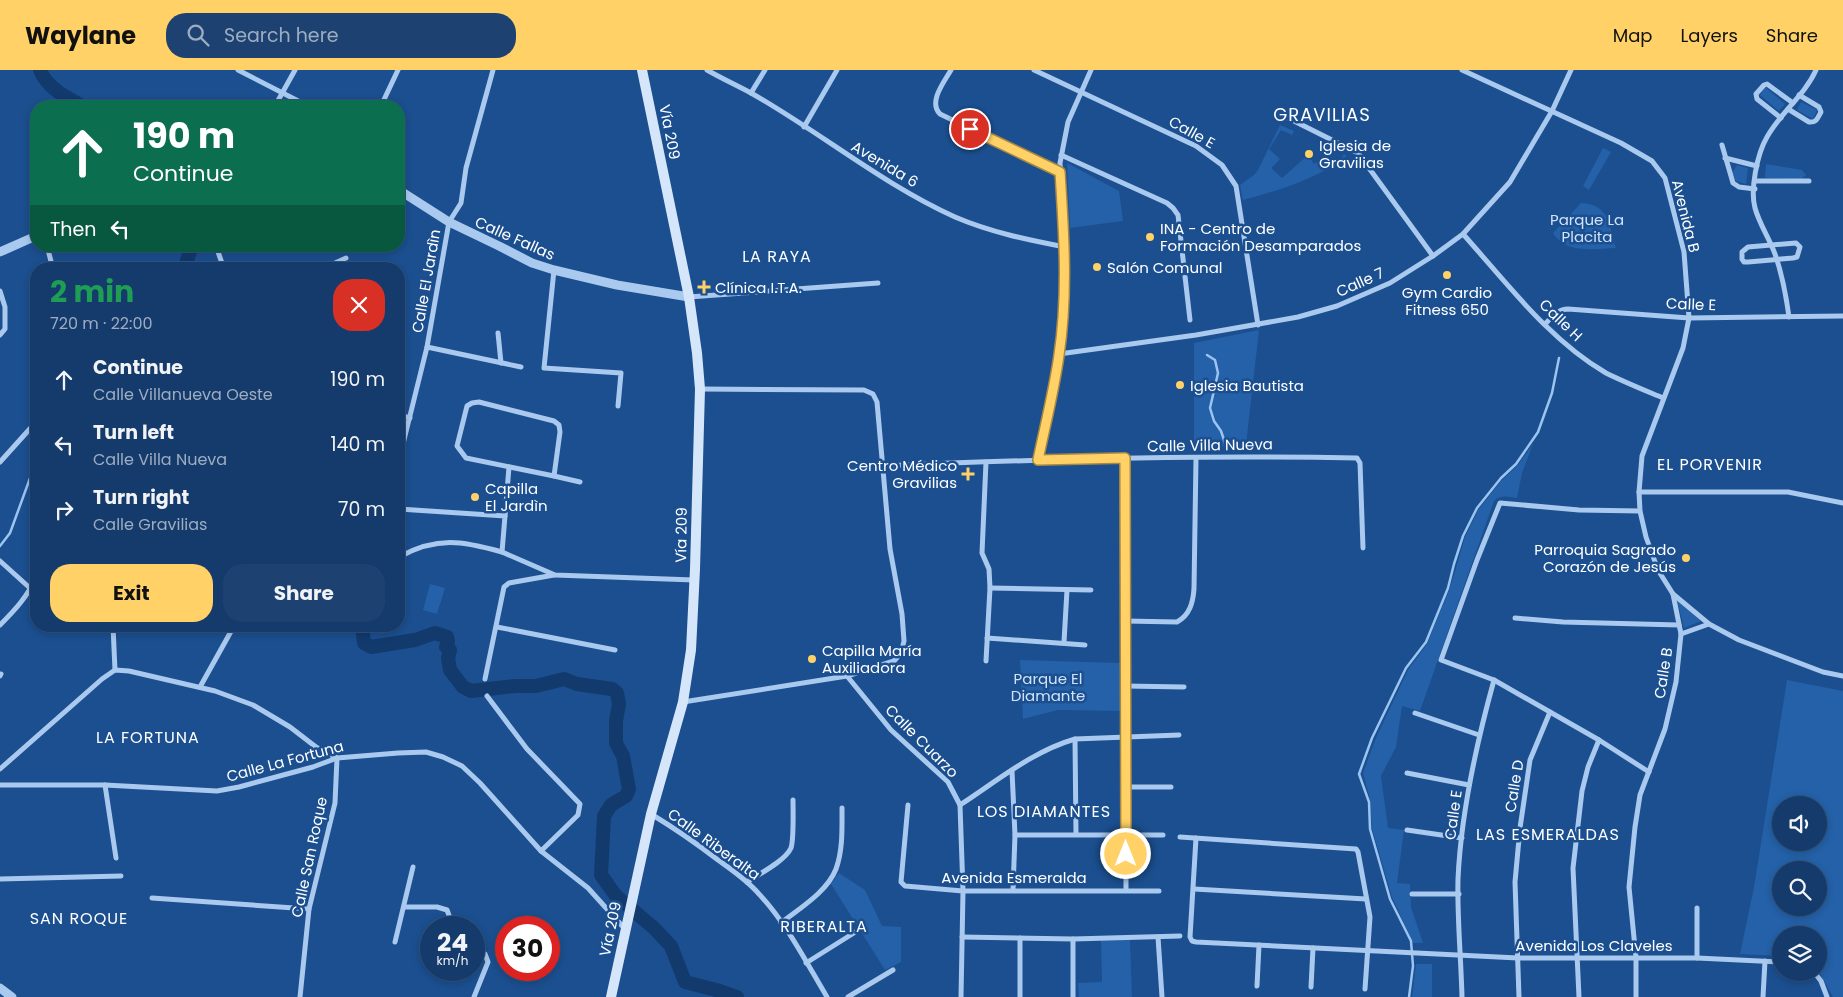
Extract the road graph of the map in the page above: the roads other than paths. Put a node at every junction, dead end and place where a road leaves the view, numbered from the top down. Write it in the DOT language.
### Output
graph roads {
  1 [pos="238,70"];
  2 [pos="296,70"];
  3 [pos="398,70"];
  4 [pos="492,70"];
  5 [pos="642,70"];
  6 [pos="707,70"];
  7 [pos="765,70"];
  8 [pos="837,70"];
  9 [pos="951,70"];
  10 [pos="1034,70"];
  11 [pos="1091,70"];
  12 [pos="1462,70"];
  13 [pos="1571,70"];
  14 [pos="1816,70"];
  15 [pos="1080,92"];
  16 [pos="283,93"];
  17 [pos="751,94"];
  18 [pos="1799,95"];
  19 [pos="279,100"];
  20 [pos="296,100"];
  21 [pos="384,100"];
  22 [pos="1793,103"];
  23 [pos="1788,109"];
  24 [pos="1552,111"];
  25 [pos="1280,114"];
  26 [pos="1781,118"];
  27 [pos="804,127"];
  28 [pos="1722,145"];
  29 [pos="1061,155"];
  30 [pos="1725,158"];
  31 [pos="1757,166"];
  32 [pos="1060,172"];
  33 [pos="1755,181"];
  34 [pos="1810,181"];
  35 [pos="1754,189"];
  36 [pos="405,194"];
  37 [pos="449,222"];
  38 [pos="1463,234"];
  39 [pos="30,239"];
  40 [pos="1771,245"];
  41 [pos="1065,248"];
  42 [pos="0,252"];
  43 [pos="1433,256"];
  44 [pos="346,258"];
  45 [pos="1777,260"];
  46 [pos="337,262"];
  47 [pos="554,270"];
  48 [pos="878,283"];
  49 [pos="0,292"];
  50 [pos="689,297"];
  51 [pos="1843,316"];
  52 [pos="1789,317"];
  53 [pos="1689,318"];
  54 [pos="1190,320"];
  55 [pos="1545,324"];
  56 [pos="1258,325"];
  57 [pos="498,333"];
  58 [pos="0,335"];
  59 [pos="427,347"];
  60 [pos="1059,354"];
  61 [pos="501,363"];
  62 [pos="521,367"];
  63 [pos="700,389"];
  64 [pos="1663,398"];
  65 [pos="618,406"];
  66 [pos="405,417"];
  67 [pos="410,418"];
  68 [pos="30,429"];
  69 [pos="405,437"];
  70 [pos="1125,458"];
  71 [pos="1196,458"];
  72 [pos="1038,460"];
  73 [pos="0,462"];
  74 [pos="986,462"];
  75 [pos="882,466"];
  76 [pos="508,468"];
  77 [pos="554,476"];
  78 [pos="580,482"];
  79 [pos="1639,492"];
  80 [pos="1843,503"];
  81 [pos="405,509"];
  82 [pos="1640,512"];
  83 [pos="505,516"];
  84 [pos="1363,548"];
  85 [pos="502,552"];
  86 [pos="405,554"];
  87 [pos="0,561"];
  88 [pos="555,575"];
  89 [pos="695,580"];
  90 [pos="30,587"];
  91 [pos="990,588"];
  92 [pos="1067,590"];
  93 [pos="1091,590"];
  94 [pos="1674,594"];
  95 [pos="30,595"];
  96 [pos="1515,618"];
  97 [pos="1125,621"];
  98 [pos="1709,624"];
  99 [pos="1679,625"];
  100 [pos="0,626"];
  101 [pos="497,627"];
  102 [pos="113,632"];
  103 [pos="231,632"];
  104 [pos="1682,634"];
  105 [pos="987,638"];
  106 [pos="1064,642"];
  107 [pos="1085,645"];
  108 [pos="615,650"];
  109 [pos="986,661"];
  110 [pos="115,670"];
  111 [pos="847,676"];
  112 [pos="1843,676"];
  113 [pos="485,679"];
  114 [pos="1494,680"];
  115 [pos="1125,686"];
  116 [pos="200,687"];
  117 [pos="1184,688"];
  118 [pos="487,696"];
  119 [pos="683,702"];
  120 [pos="1550,712"];
  121 [pos="1416,713"];
  122 [pos="1179,735"];
  123 [pos="1126,736"];
  124 [pos="1479,736"];
  125 [pos="1075,739"];
  126 [pos="1599,740"];
  127 [pos="337,758"];
  128 [pos="0,770"];
  129 [pos="1012,771"];
  130 [pos="1649,772"];
  131 [pos="1407,773"];
  132 [pos="0,785"];
  133 [pos="105,785"];
  134 [pos="1470,785"];
  135 [pos="1126,787"];
  136 [pos="1171,787"];
  137 [pos="793,800"];
  138 [pos="908,805"];
  139 [pos="960,805"];
  140 [pos="842,808"];
  141 [pos="651,814"];
  142 [pos="1407,830"];
  143 [pos="1076,834"];
  144 [pos="1015,835"];
  145 [pos="1126,835"];
  146 [pos="1163,836"];
  147 [pos="1180,837"];
  148 [pos="1196,838"];
  149 [pos="1462,838"];
  150 [pos="541,851"];
  151 [pos="116,858"];
  152 [pos="413,867"];
  153 [pos="121,876"];
  154 [pos="0,879"];
  155 [pos="747,882"];
  156 [pos="1194,889"];
  157 [pos="1013,890"];
  158 [pos="1126,890"];
  159 [pos="963,891"];
  160 [pos="1159,891"];
  161 [pos="1412,894"];
  162 [pos="1458,894"];
  163 [pos="152,898"];
  164 [pos="1366,899"];
  165 [pos="404,907"];
  166 [pos="1697,908"];
  167 [pos="309,909"];
  168 [pos="449,916"];
  169 [pos="781,922"];
  170 [pos="626,926"];
  171 [pos="858,931"];
  172 [pos="1180,936"];
  173 [pos="962,937"];
  174 [pos="1158,937"];
  175 [pos="1020,938"];
  176 [pos="1073,939"];
  177 [pos="395,942"];
  178 [pos="1259,945"];
  179 [pos="1313,948"];
  180 [pos="1368,950"];
  181 [pos="485,954"];
  182 [pos="1461,956"];
  183 [pos="1518,958"];
  184 [pos="1576,958"];
  185 [pos="1636,958"];
  186 [pos="1697,958"];
  187 [pos="1765,961"];
  188 [pos="1772,961"];
  189 [pos="806,963"];
  190 [pos="485,970"];
  191 [pos="893,970"];
  192 [pos="480,981"];
  193 [pos="1820,981"];
  194 [pos="1256,986"];
  195 [pos="0,988"];
  196 [pos="1310,988"];
  197 [pos="1365,990"];
  198 [pos="12,997"];
  199 [pos="300,997"];
  200 [pos="474,997"];
  201 [pos="612,997"];
  202 [pos="827,997"];
  203 [pos="848,997"];
  204 [pos="961,997"];
  205 [pos="1020,997"];
  206 [pos="1073,997"];
  207 [pos="1162,997"];
  208 [pos="1462,997"];
  209 [pos="1518,997"];
  210 [pos="1579,997"];
  211 [pos="1636,997"];
  212 [pos="1763,997"];
  213 [pos="1827,997"];
  1 -- 16 [label="street"];
  2 -- 16 [label="street"];
  3 -- 21 [label="street"];
  4 -- 37 [label="street, Calle El Jardìn"];
  5 -- 50 [label="main road, Vía 209"];
  6 -- 17 [label="street, Avenida 6"];
  7 -- 17 [label="street"];
  8 -- 27 [label="street"];
  9 -- 32 [label="street"];
  10 -- 15 [label="street, Calle E"];
  11 -- 15 [label="street"];
  12 -- 24 [label="street, Avenida B"];
  13 -- 24 [label="street, Calle 7"];
  14 -- 18 [label="street"];
  15 -- 29 [label="street"];
  15 -- 56 [label="street, Calle E"];
  16 -- 19 [label="street"];
  16 -- 20 [label="street"];
  17 -- 27 [label="street, Avenida 6"];
  18 -- 22 [label="street"];
  18 -- 23 [label="street"];
  22 -- 23 [label="street"];
  22 -- 26 [label="street"];
  23 -- 26 [label="street"];
  24 -- 38 [label="street, Calle 7"];
  24 -- 53 [label="street, Avenida B"];
  25 -- 43 [label="street"];
  26 -- 31 [label="street"];
  27 -- 41 [label="street, Avenida 6"];
  28 -- 30 [label="street"];
  29 -- 32 [label="street"];
  29 -- 54 [label="street"];
  30 -- 31 [label="street"];
  30 -- 35 [label="street"];
  31 -- 33 [label="street"];
  32 -- 41 [label="street"];
  33 -- 34 [label="street"];
  33 -- 35 [label="street"];
  35 -- 40 [label="street"];
  36 -- 37 [label="street, Calle Fallas"];
  37 -- 47 [label="street, Calle Fallas"];
  37 -- 59 [label="street, Calle El Jardìn"];
  38 -- 43 [label="street, Calle 7"];
  38 -- 55 [label="street, Calle H"];
  39 -- 42 [label="street"];
  40 -- 45 [label="street"];
  40 -- 45 [label="street"];
  40 -- 45 [label="street"];
  41 -- 60 [label="street"];
  43 -- 56 [label="street, Calle 7"];
  44 -- 46 [label="street"];
  45 -- 52 [label="street"];
  47 -- 50 [label="street, Calle Fallas"];
  47 -- 65 [label="street"];
  48 -- 50 [label="street"];
  49 -- 58 [label="street"];
  50 -- 63 [label="main road, Vía 209"];
  51 -- 52 [label="street, Calle E"];
  52 -- 53 [label="street, Calle E"];
  53 -- 55 [label="street, Calle E"];
  53 -- 64 [label="street, Avenida B"];
  55 -- 64 [label="street, Calle H"];
  56 -- 60 [label="street, Calle 7"];
  57 -- 61 [label="street"];
  59 -- 61 [label="street"];
  59 -- 67 [label="street, Calle El Jardìn"];
  60 -- 72 [label="street"];
  61 -- 62 [label="street"];
  63 -- 75 [label="street"];
  63 -- 89 [label="main road, Vía 209"];
  64 -- 79 [label="street, Calle B"];
  66 -- 67 [label="street"];
  67 -- 69 [label="street, Calle El Jardìn"];
  68 -- 73 [label="street"];
  70 -- 71 [label="street, Calle Villa Nueva"];
  70 -- 72 [label="street, Calle Villa Nueva"];
  70 -- 97 [label="street"];
  71 -- 84 [label="street, Calle Villa Nueva"];
  71 -- 97 [label="street"];
  72 -- 74 [label="street, Calle Villa Nueva"];
  74 -- 75 [label="street, Calle Villa Nueva"];
  74 -- 91 [label="street"];
  75 -- 111 [label="street"];
  76 -- 77 [label="street"];
  76 -- 77 [label="street"];
  76 -- 83 [label="street"];
  77 -- 78 [label="street"];
  79 -- 80 [label="street"];
  79 -- 82 [label="street, Calle B"];
  81 -- 83 [label="street"];
  82 -- 94 [label="street, Calle B"];
  82 -- 114 [label="street"];
  83 -- 85 [label="street"];
  85 -- 86 [label="street"];
  85 -- 88 [label="street"];
  87 -- 90 [label="street"];
  88 -- 89 [label="street"];
  88 -- 101 [label="street"];
  89 -- 119 [label="main road, Vía 209"];
  91 -- 92 [label="street"];
  91 -- 105 [label="street"];
  92 -- 93 [label="street"];
  92 -- 106 [label="street"];
  94 -- 98 [label="street"];
  94 -- 99 [label="street, Calle B"];
  95 -- 100 [label="street"];
  96 -- 99 [label="street"];
  97 -- 115 [label="street"];
  98 -- 104 [label="street"];
  98 -- 112 [label="street"];
  99 -- 104 [label="street, Calle B"];
  101 -- 108 [label="street"];
  101 -- 113 [label="street"];
  102 -- 110 [label="street"];
  103 -- 116 [label="street"];
  104 -- 130 [label="street, Calle B"];
  105 -- 106 [label="street"];
  105 -- 109 [label="street"];
  106 -- 107 [label="street"];
  110 -- 116 [label="street"];
  110 -- 128 [label="street"];
  111 -- 119 [label="street"];
  111 -- 139 [label="street, Calle Cuarzo"];
  114 -- 120 [label="street"];
  114 -- 124 [label="street, Calle E"];
  115 -- 117 [label="street"];
  115 -- 123 [label="street"];
  116 -- 127 [label="street"];
  118 -- 150 [label="street"];
  119 -- 141 [label="main road, Vía 209"];
  120 -- 126 [label="street"];
  120 -- 183 [label="street, Calle D"];
  121 -- 124 [label="street"];
  122 -- 123 [label="street"];
  123 -- 125 [label="street"];
  123 -- 135 [label="street"];
  124 -- 134 [label="street, Calle E"];
  125 -- 129 [label="street"];
  125 -- 143 [label="street"];
  126 -- 130 [label="street"];
  126 -- 184 [label="street"];
  127 -- 133 [label="street, Calle La Fortuna"];
  127 -- 150 [label="street, Calle La Fortuna"];
  127 -- 167 [label="street, Calle San Roque"];
  129 -- 139 [label="street"];
  129 -- 144 [label="street"];
  130 -- 185 [label="street, Calle B"];
  131 -- 134 [label="street"];
  132 -- 133 [label="street, Calle La Fortuna"];
  133 -- 151 [label="street"];
  134 -- 149 [label="street, Calle E"];
  135 -- 136 [label="street"];
  135 -- 145 [label="street"];
  137 -- 155 [label="street"];
  138 -- 159 [label="street, Avenida Esmeralda"];
  139 -- 159 [label="street, Calle Cuarzo"];
  140 -- 169 [label="street"];
  141 -- 155 [label="street, Calle Riberalta"];
  141 -- 170 [label="main road, Vía 209"];
  142 -- 149 [label="street"];
  143 -- 144 [label="street"];
  143 -- 145 [label="street"];
  144 -- 157 [label="street"];
  145 -- 146 [label="street"];
  145 -- 158 [label="street"];
  147 -- 148 [label="street"];
  148 -- 156 [label="street"];
  148 -- 164 [label="street"];
  149 -- 162 [label="street, Calle E"];
  150 -- 170 [label="street, Calle La Fortuna"];
  152 -- 165 [label="street"];
  153 -- 154 [label="street"];
  155 -- 169 [label="street, Calle Riberalta"];
  156 -- 164 [label="street"];
  156 -- 178 [label="street, Avenida Los Claveles"];
  157 -- 158 [label="street, Avenida Esmeralda"];
  157 -- 159 [label="street, Avenida Esmeralda"];
  158 -- 160 [label="street, Avenida Esmeralda"];
  159 -- 173 [label="street, Calle Cuarzo"];
  161 -- 162 [label="street"];
  162 -- 182 [label="street, Calle E"];
  163 -- 167 [label="street"];
  164 -- 180 [label="street"];
  165 -- 168 [label="street"];
  165 -- 177 [label="street"];
  166 -- 186 [label="street"];
  167 -- 199 [label="street, Calle San Roque"];
  169 -- 189 [label="street, Calle Riberalta"];
  170 -- 201 [label="main road, Vía 209"];
  171 -- 189 [label="street"];
  172 -- 174 [label="street"];
  173 -- 175 [label="street"];
  173 -- 204 [label="street, Calle Cuarzo"];
  174 -- 176 [label="street"];
  174 -- 207 [label="street"];
  175 -- 176 [label="street"];
  175 -- 205 [label="street"];
  176 -- 206 [label="street"];
  178 -- 179 [label="street, Avenida Los Claveles"];
  178 -- 194 [label="street"];
  179 -- 180 [label="street, Avenida Los Claveles"];
  179 -- 196 [label="street"];
  180 -- 182 [label="street, Avenida Los Claveles"];
  180 -- 197 [label="street"];
  181 -- 190 [label="street"];
  182 -- 183 [label="street, Avenida Los Claveles"];
  182 -- 208 [label="street, Calle E"];
  183 -- 184 [label="street, Avenida Los Claveles"];
  183 -- 209 [label="street, Calle D"];
  184 -- 185 [label="street, Avenida Los Claveles"];
  184 -- 210 [label="street"];
  185 -- 186 [label="street, Avenida Los Claveles"];
  185 -- 211 [label="street, Calle B"];
  186 -- 187 [label="street, Avenida Los Claveles"];
  187 -- 188 [label="street, Avenida Los Claveles"];
  187 -- 212 [label="street"];
  189 -- 202 [label="street, Calle Riberalta"];
  191 -- 203 [label="street"];
  192 -- 200 [label="street"];
  193 -- 213 [label="street"];
  195 -- 198 [label="street"];
}
